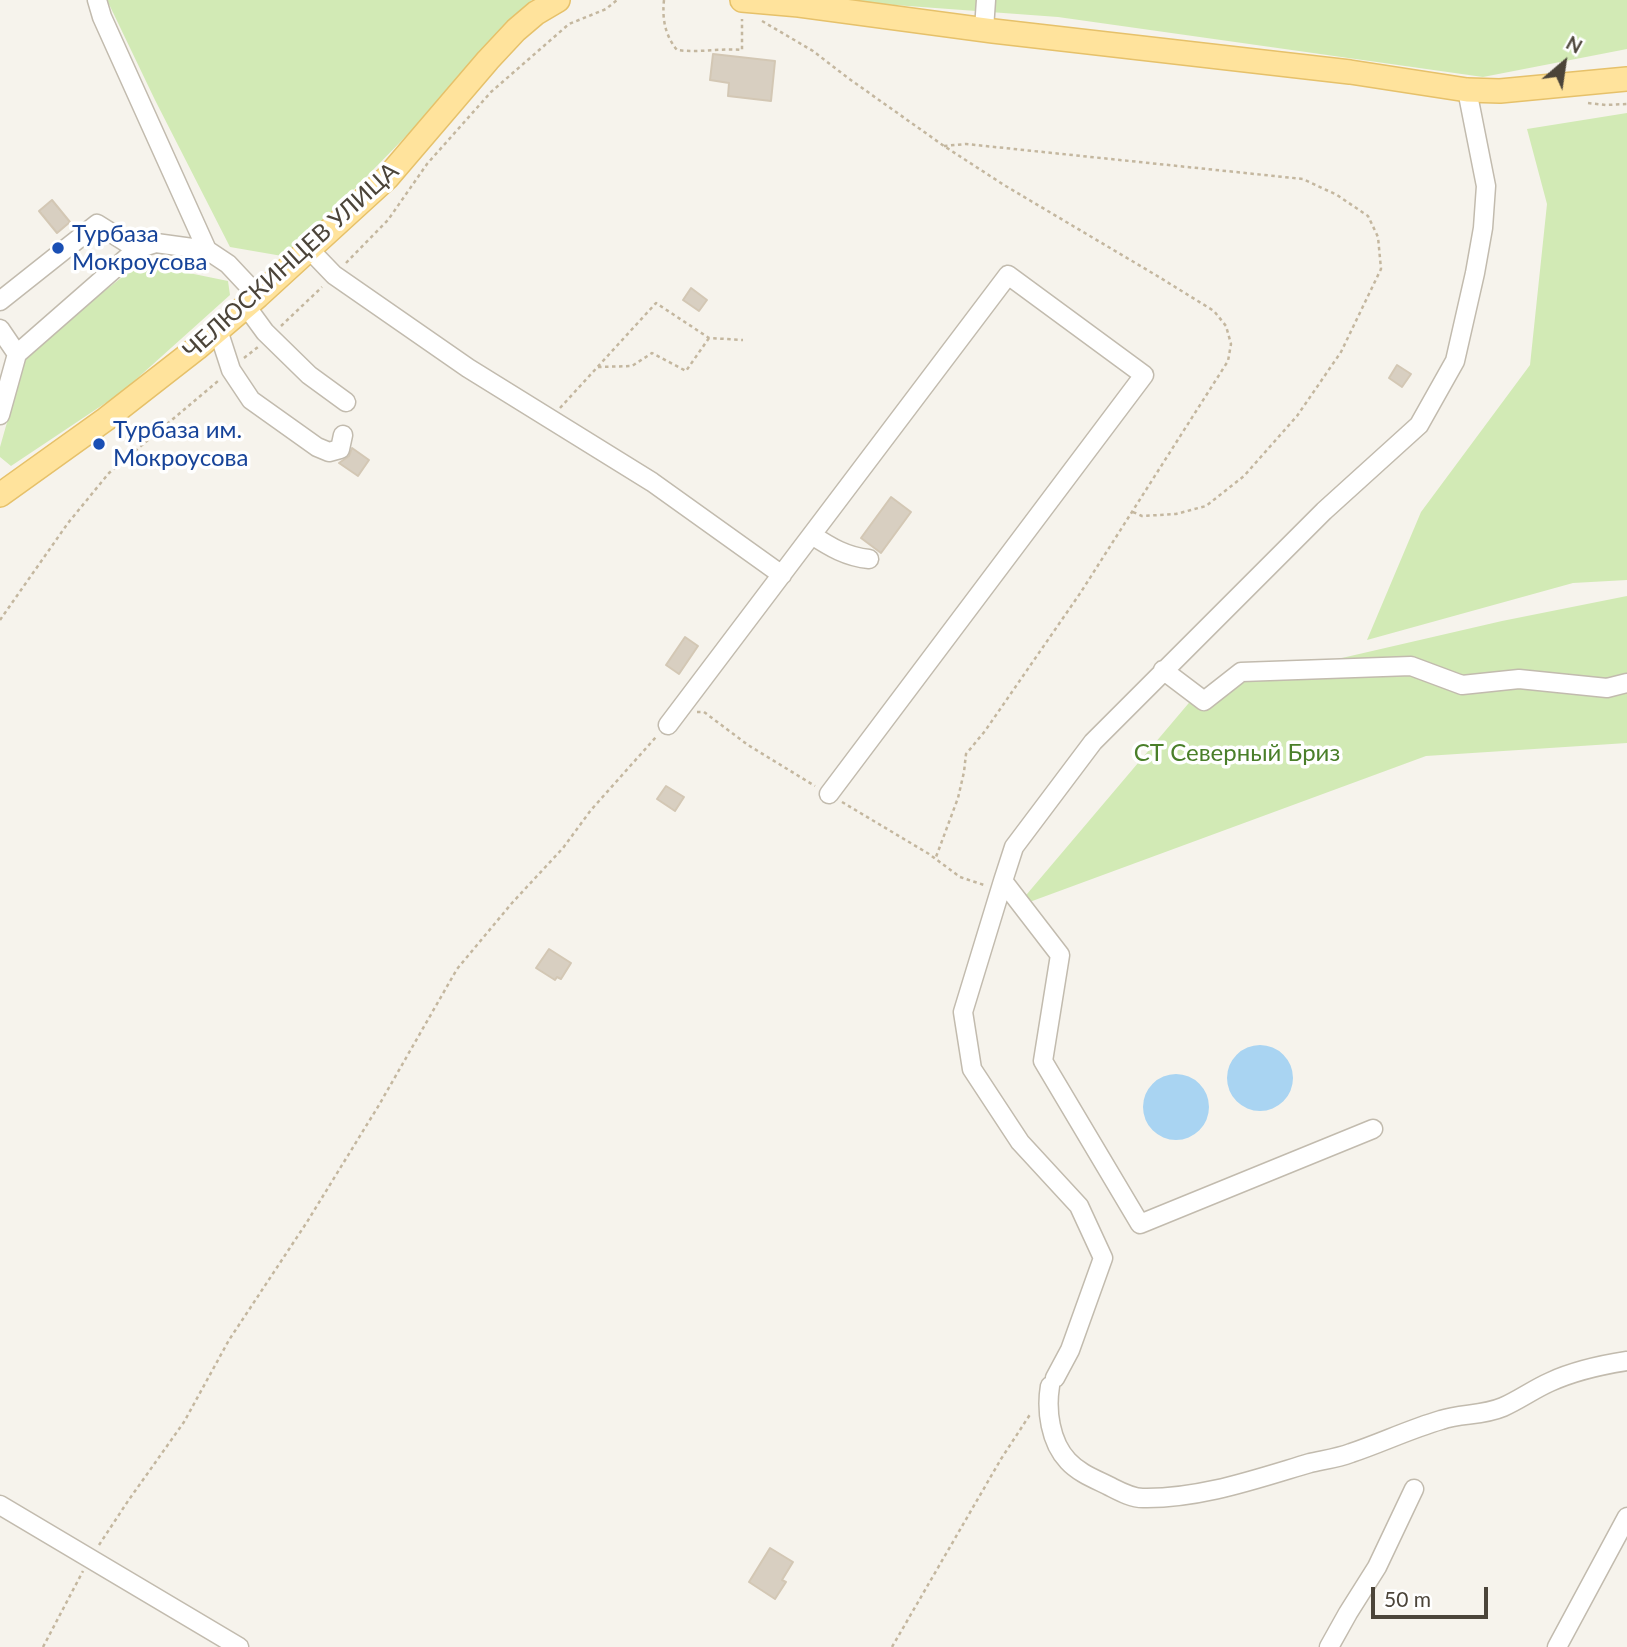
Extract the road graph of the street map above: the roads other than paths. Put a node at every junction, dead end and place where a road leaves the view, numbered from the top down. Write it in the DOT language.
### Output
graph roads {
  1 [pos="97,0"];
  2 [pos="558,0"];
  3 [pos="986,0"];
  4 [pos="798,3"];
  5 [pos="747,10"];
  6 [pos="984,29"];
  7 [pos="1627,79"];
  8 [pos="1467,90"];
  9 [pos="136,249"];
  10 [pos="309,249"];
  11 [pos="207,250"];
  12 [pos="0,301"];
  13 [pos="252,301"];
  14 [pos="0,329"];
  15 [pos="218,330"];
  16 [pos="17,354"];
  17 [pos="346,401"];
  18 [pos="0,415"];
  19 [pos="343,435"];
  20 [pos="0,495"];
  21 [pos="812,535"];
  22 [pos="869,559"];
  23 [pos="782,575"];
  24 [pos="1163,670"];
  25 [pos="1627,683"];
  26 [pos="668,725"];
  27 [pos="829,794"];
  28 [pos="1002,885"];
  29 [pos="1373,1129"];
  30 [pos="1627,1361"];
  31 [pos="1414,1489"];
  32 [pos="0,1505"];
  33 [pos="1627,1517"];
  34 [pos="239,1647"];
  35 [pos="1329,1647"];
  36 [pos="1557,1647"];
  1 -- 11 [label="street"];
  2 -- 10 [label="main road, ЧЕЛЮСКИНЦЕВ УЛИЦА"];
  3 -- 6 [label="street"];
  4 -- 5 [label="main road"];
  4 -- 6 [label="main road"];
  6 -- 8 [label="main road"];
  7 -- 8 [label="main road"];
  8 -- 24 [label="street"];
  9 -- 11 [label="street"];
  9 -- 12 [label="street"];
  9 -- 16 [label="street"];
  10 -- 13 [label="main road, ЧЕЛЮСКИНЦЕВ УЛИЦА"];
  10 -- 23 [label="street"];
  11 -- 13 [label="street"];
  13 -- 15 [label="main road, ЧЕЛЮСКИНЦЕВ УЛИЦА"];
  13 -- 17 [label="street"];
  14 -- 16 [label="street"];
  15 -- 19 [label="street"];
  15 -- 20 [label="main road, ЧЕЛЮСКИНЦЕВ УЛИЦА"];
  16 -- 18 [label="street"];
  21 -- 22 [label="street"];
  21 -- 23 [label="street"];
  21 -- 27 [label="street"];
  23 -- 26 [label="street"];
  24 -- 25 [label="street"];
  24 -- 28 [label="street"];
  28 -- 29 [label="street"];
  28 -- 30 [label="street"];
  31 -- 35 [label="street"];
  32 -- 34 [label="street"];
  33 -- 36 [label="street"];
}
